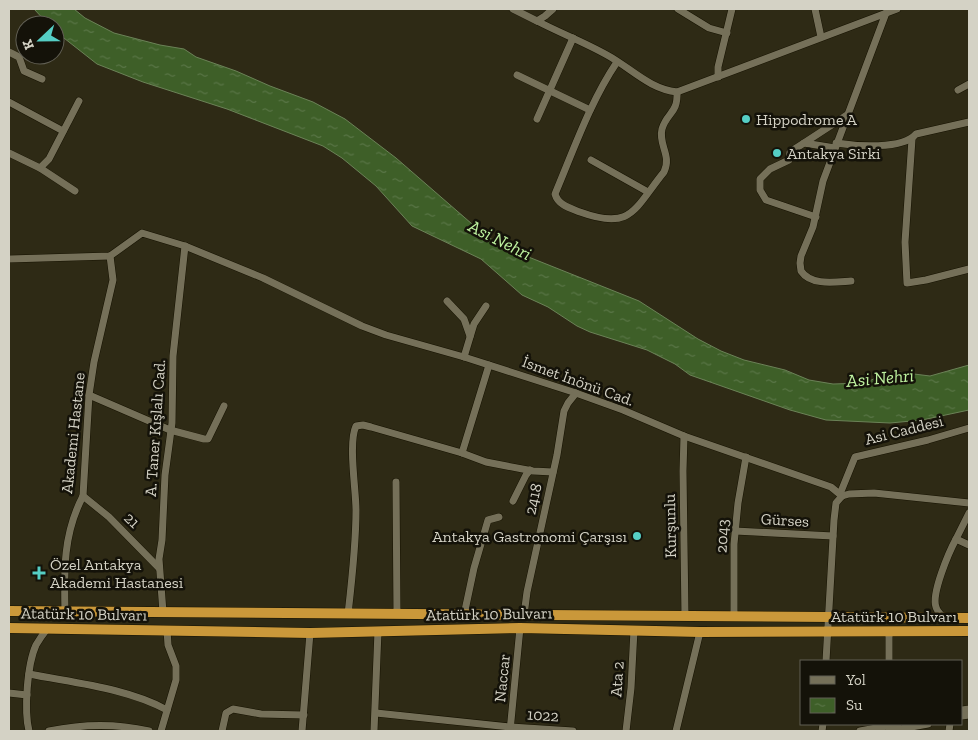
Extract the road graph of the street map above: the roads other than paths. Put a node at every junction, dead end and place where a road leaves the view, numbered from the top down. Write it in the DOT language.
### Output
graph roads {
  1 [pos="513,9"];
  2 [pos="552,9"];
  3 [pos="678,9"];
  4 [pos="732,9"];
  5 [pos="815,9"];
  6 [pos="897,9"];
  7 [pos="886,14"];
  8 [pos="537,21"];
  9 [pos="727,33"];
  10 [pos="821,37"];
  11 [pos="573,38"];
  12 [pos="9,52"];
  13 [pos="617,62"];
  14 [pos="517,75"];
  15 [pos="718,77"];
  16 [pos="42,79"];
  17 [pos="969,84"];
  18 [pos="550,90"];
  19 [pos="958,90"];
  20 [pos="678,92"];
  21 [pos="79,101"];
  22 [pos="9,102"];
  23 [pos="590,110"];
  24 [pos="848,114"];
  25 [pos="537,119"];
  26 [pos="969,122"];
  27 [pos="64,131"];
  28 [pos="912,139"];
  29 [pos="804,144"];
  30 [pos="836,146"];
  31 [pos="9,153"];
  32 [pos="591,160"];
  33 [pos="40,168"];
  34 [pos="75,191"];
  35 [pos="648,192"];
  36 [pos="816,217"];
  37 [pos="185,246"];
  38 [pos="110,256"];
  39 [pos="9,259"];
  40 [pos="969,269"];
  41 [pos="851,281"];
  42 [pos="447,301"];
  43 [pos="486,306"];
  44 [pos="470,336"];
  45 [pos="464,357"];
  46 [pos="489,365"];
  47 [pos="576,394"];
  48 [pos="89,395"];
  49 [pos="224,406"];
  50 [pos="969,428"];
  51 [pos="170,430"];
  52 [pos="684,436"];
  53 [pos="462,453"];
  54 [pos="746,457"];
  55 [pos="530,470"];
  56 [pos="553,472"];
  57 [pos="396,482"];
  58 [pos="841,495"];
  59 [pos="83,496"];
  60 [pos="513,501"];
  61 [pos="969,503"];
  62 [pos="969,513"];
  63 [pos="499,517"];
  64 [pos="735,531"];
  65 [pos="833,536"];
  66 [pos="956,540"];
  67 [pos="969,546"];
  68 [pos="159,568"];
  69 [pos="9,611"];
  70 [pos="65,612"];
  71 [pos="163,612"];
  72 [pos="348,614"];
  73 [pos="397,614"];
  74 [pos="464,615"];
  75 [pos="524,615"];
  76 [pos="685,616"];
  77 [pos="734,616"];
  78 [pos="828,617"];
  79 [pos="942,617"];
  80 [pos="969,618"];
  81 [pos="9,628"];
  82 [pos="520,628"];
  83 [pos="47,629"];
  84 [pos="167,630"];
  85 [pos="634,630"];
  86 [pos="969,630"];
  87 [pos="378,631"];
  88 [pos="828,631"];
  89 [pos="889,631"];
  90 [pos="700,632"];
  91 [pos="310,633"];
  92 [pos="826,660"];
  93 [pos="889,660"];
  94 [pos="29,674"];
  95 [pos="9,693"];
  96 [pos="27,695"];
  97 [pos="167,710"];
  98 [pos="376,713"];
  99 [pos="304,715"];
  100 [pos="915,725"];
  101 [pos="890,727"];
  102 [pos="107,728"];
  103 [pos="510,729"];
  104 [pos="29,731"];
  105 [pos="49,731"];
  106 [pos="148,731"];
  107 [pos="161,731"];
  108 [pos="222,731"];
  109 [pos="302,731"];
  110 [pos="374,731"];
  111 [pos="573,731"];
  112 [pos="626,731"];
  113 [pos="676,731"];
  114 [pos="860,731"];
  1 -- 8 [label="street"];
  2 -- 8 [label="street"];
  3 -- 9 [label="street"];
  4 -- 9 [label="street"];
  5 -- 10 [label="street"];
  6 -- 7 [label="street"];
  7 -- 10 [label="street"];
  7 -- 24 [label="street"];
  8 -- 11 [label="street"];
  9 -- 15 [label="street"];
  10 -- 15 [label="street"];
  11 -- 13 [label="street"];
  11 -- 18 [label="street"];
  12 -- 16 [label="street"];
  13 -- 20 [label="street"];
  13 -- 23 [label="street"];
  14 -- 18 [label="street"];
  15 -- 20 [label="street"];
  17 -- 19 [label="street"];
  18 -- 23 [label="street"];
  18 -- 25 [label="street"];
  20 -- 35 [label="street"];
  21 -- 27 [label="street"];
  22 -- 27 [label="street"];
  23 -- 35 [label="street"];
  24 -- 29 [label="street"];
  24 -- 30 [label="street"];
  26 -- 28 [label="street"];
  27 -- 33 [label="street"];
  28 -- 30 [label="street"];
  28 -- 40 [label="street"];
  29 -- 30 [label="street"];
  29 -- 36 [label="street"];
  30 -- 36 [label="street"];
  31 -- 33 [label="street"];
  32 -- 35 [label="street"];
  33 -- 34 [label="street"];
  36 -- 41 [label="street"];
  37 -- 38 [label="street, İsmet İnönü Cad."];
  37 -- 45 [label="street, İsmet İnönü Cad."];
  37 -- 51 [label="street, A. Taner Kışlalı Cad."];
  38 -- 39 [label="street"];
  38 -- 48 [label="street, Akademi Hastane"];
  42 -- 44 [label="street"];
  43 -- 44 [label="street"];
  44 -- 45 [label="street"];
  45 -- 46 [label="street, İsmet İnönü Cad."];
  46 -- 47 [label="street, İsmet İnönü Cad."];
  46 -- 53 [label="street"];
  47 -- 52 [label="street, İsmet İnönü Cad."];
  47 -- 56 [label="street, 2418"];
  48 -- 51 [label="street"];
  48 -- 59 [label="street, Akademi Hastane"];
  49 -- 51 [label="street"];
  50 -- 58 [label="street, Asi Caddesi"];
  51 -- 68 [label="street, A. Taner Kışlalı Cad."];
  52 -- 54 [label="street, İsmet İnönü Cad."];
  52 -- 76 [label="street, Kurşunlu"];
  53 -- 55 [label="street"];
  53 -- 72 [label="street"];
  54 -- 58 [label="street, İsmet İnönü Cad."];
  54 -- 64 [label="street, 2043"];
  55 -- 56 [label="street"];
  55 -- 60 [label="street"];
  56 -- 75 [label="street, 2418"];
  57 -- 73 [label="street"];
  58 -- 61 [label="street"];
  58 -- 65 [label="street"];
  59 -- 68 [label="street, 21"];
  59 -- 70 [label="street, Akademi Hastane"];
  62 -- 66 [label="street"];
  63 -- 74 [label="street"];
  64 -- 65 [label="street, Gürses"];
  64 -- 77 [label="street, 2043"];
  65 -- 78 [label="street"];
  66 -- 67 [label="street"];
  66 -- 79 [label="street"];
  68 -- 71 [label="street, A. Taner Kışlalı Cad."];
  69 -- 70 [label="highway, Atatürk 10 Bulvarı"];
  70 -- 71 [label="highway, Atatürk 10 Bulvarı"];
  71 -- 72 [label="highway, Atatürk 10 Bulvarı"];
  72 -- 73 [label="highway, Atatürk 10 Bulvarı"];
  73 -- 74 [label="highway, Atatürk 10 Bulvarı"];
  74 -- 75 [label="highway, Atatürk 10 Bulvarı"];
  75 -- 76 [label="highway, Atatürk 10 Bulvarı"];
  76 -- 77 [label="highway, Atatürk 10 Bulvarı"];
  77 -- 78 [label="highway, Atatürk 10 Bulvarı"];
  78 -- 79 [label="highway, Atatürk 10 Bulvarı"];
  78 -- 88 [label="street"];
  79 -- 80 [label="highway, Atatürk 10 Bulvarı"];
  81 -- 83 [label="highway, Atatürk 10 Bulvarı"];
  82 -- 85 [label="highway, Atatürk 10 Bulvarı"];
  82 -- 87 [label="highway, Atatürk 10 Bulvarı"];
  82 -- 103 [label="street, Naccar"];
  83 -- 84 [label="highway, Atatürk 10 Bulvarı"];
  83 -- 94 [label="street"];
  84 -- 91 [label="highway, Atatürk 10 Bulvarı"];
  84 -- 97 [label="street"];
  85 -- 90 [label="highway, Atatürk 10 Bulvarı"];
  85 -- 112 [label="street, Ata 2"];
  86 -- 89 [label="highway, Atatürk 10 Bulvarı"];
  87 -- 91 [label="highway, Atatürk 10 Bulvarı"];
  87 -- 98 [label="street"];
  88 -- 89 [label="highway, Atatürk 10 Bulvarı"];
  88 -- 90 [label="highway, Atatürk 10 Bulvarı"];
  88 -- 92 [label="street"];
  89 -- 93 [label="street"];
  90 -- 113 [label="street"];
  91 -- 99 [label="street"];
  94 -- 96 [label="street"];
  94 -- 97 [label="street"];
  95 -- 96 [label="street"];
  96 -- 104 [label="street"];
  97 -- 107 [label="street"];
  98 -- 103 [label="street, 1022"];
  98 -- 110 [label="street"];
  99 -- 108 [label="street"];
  99 -- 109 [label="street"];
  100 -- 101 [label="street"];
  101 -- 114 [label="street"];
  102 -- 105 [label="street"];
  102 -- 106 [label="street"];
  103 -- 111 [label="street, 1022"];
}
